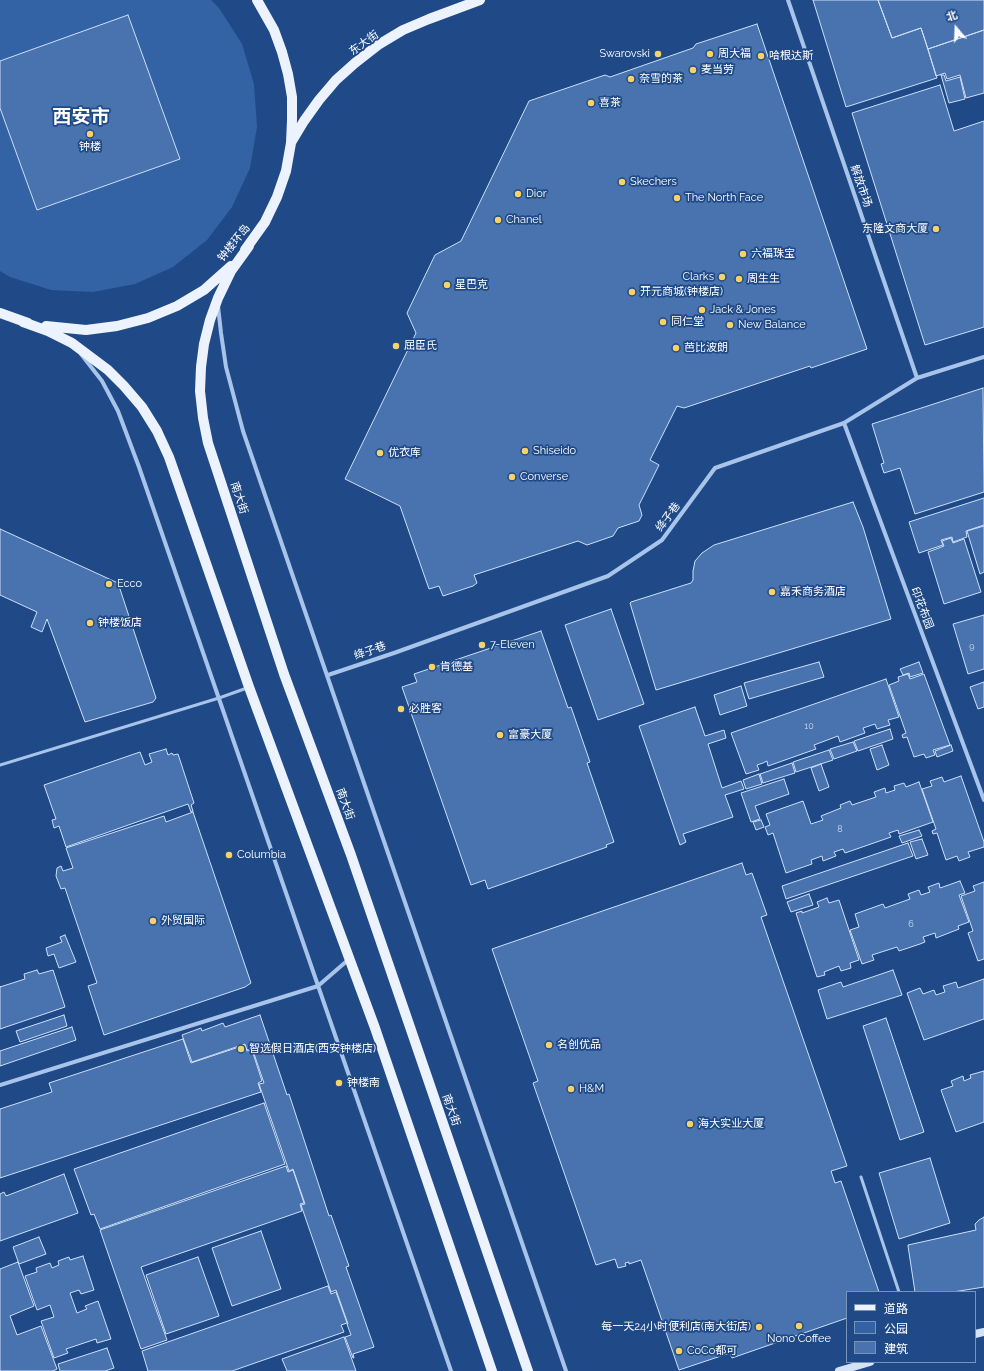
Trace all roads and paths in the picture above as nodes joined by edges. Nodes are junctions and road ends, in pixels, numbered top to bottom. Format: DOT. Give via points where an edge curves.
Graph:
graph roads {
  1 [pos="257,0"];
  2 [pos="480,0"];
  3 [pos="788,0"];
  4 [pos="291,143"];
  5 [pos="249,246"];
  6 [pos="218,298"];
  7 [pos="0,313"];
  8 [pos="23,322"];
  9 [pos="72,343"];
  10 [pos="984,357"];
  11 [pos="917,378"];
  12 [pos="844,423"];
  13 [pos="328,675"];
  14 [pos="249,687"];
  15 [pos="219,698"];
  16 [pos="0,765"];
  17 [pos="984,800"];
  18 [pos="350,958"];
  19 [pos="318,986"];
  20 [pos="0,1085"];
  21 [pos="861,1177"];
  22 [pos="899,1291"];
  23 [pos="867,1363"];
  24 [pos="451,1371"];
  25 [pos="492,1371"];
  26 [pos="528,1371"];
  27 [pos="566,1371"];
  28 [pos="839,1371"];
  1 -- 4 [label="main road, 钟楼环岛" via="274,30 288,74 292,105"];
  2 -- 4 [label="main road, 东大街" via="403,30 378,45 336,80 304,121"];
  3 -- 11 [label="street, 解放市场"];
  4 -- 5 [label="main road, 钟楼环岛" via="286,171 277,197"];
  5 -- 6 [label="main road, 南大街" via="231,271"];
  5 -- 8 [label="main road, 钟楼环岛" via="204,290 177,306 148,318 86,330 54,328"];
  6 -- 13 [label="street" via="226,367 243,431"];
  6 -- 26 [label="main road, 南大街" via="204,344 201,368 200,391 208,443 284,674 351,855"];
  7 -- 8 [label="main road, 钟楼环岛"];
  8 -- 9 [label="main road"];
  9 -- 14 [label="main road" via="108,370 124,386 142,407 157,431 169,457"];
  9 -- 15 [label="street" via="102,381 118,411"];
  10 -- 11 [label="street, 绛子巷"];
  11 -- 12 [label="street, 绛子巷"];
  12 -- 13 [label="street, 绛子巷" via="715,468 662,540 608,576"];
  12 -- 17 [label="street, 印花布园"];
  13 -- 27 [label="street"];
  14 -- 15 [label="lane"];
  14 -- 18 [label="main road"];
  15 -- 16 [label="lane"];
  15 -- 19 [label="street"];
  18 -- 19 [label="street"];
  18 -- 25 [label="main road"];
  19 -- 20 [label="street"];
  19 -- 24 [label="street"];
  21 -- 22 [label="lane"];
  23 -- 28 [label="street"];
}
